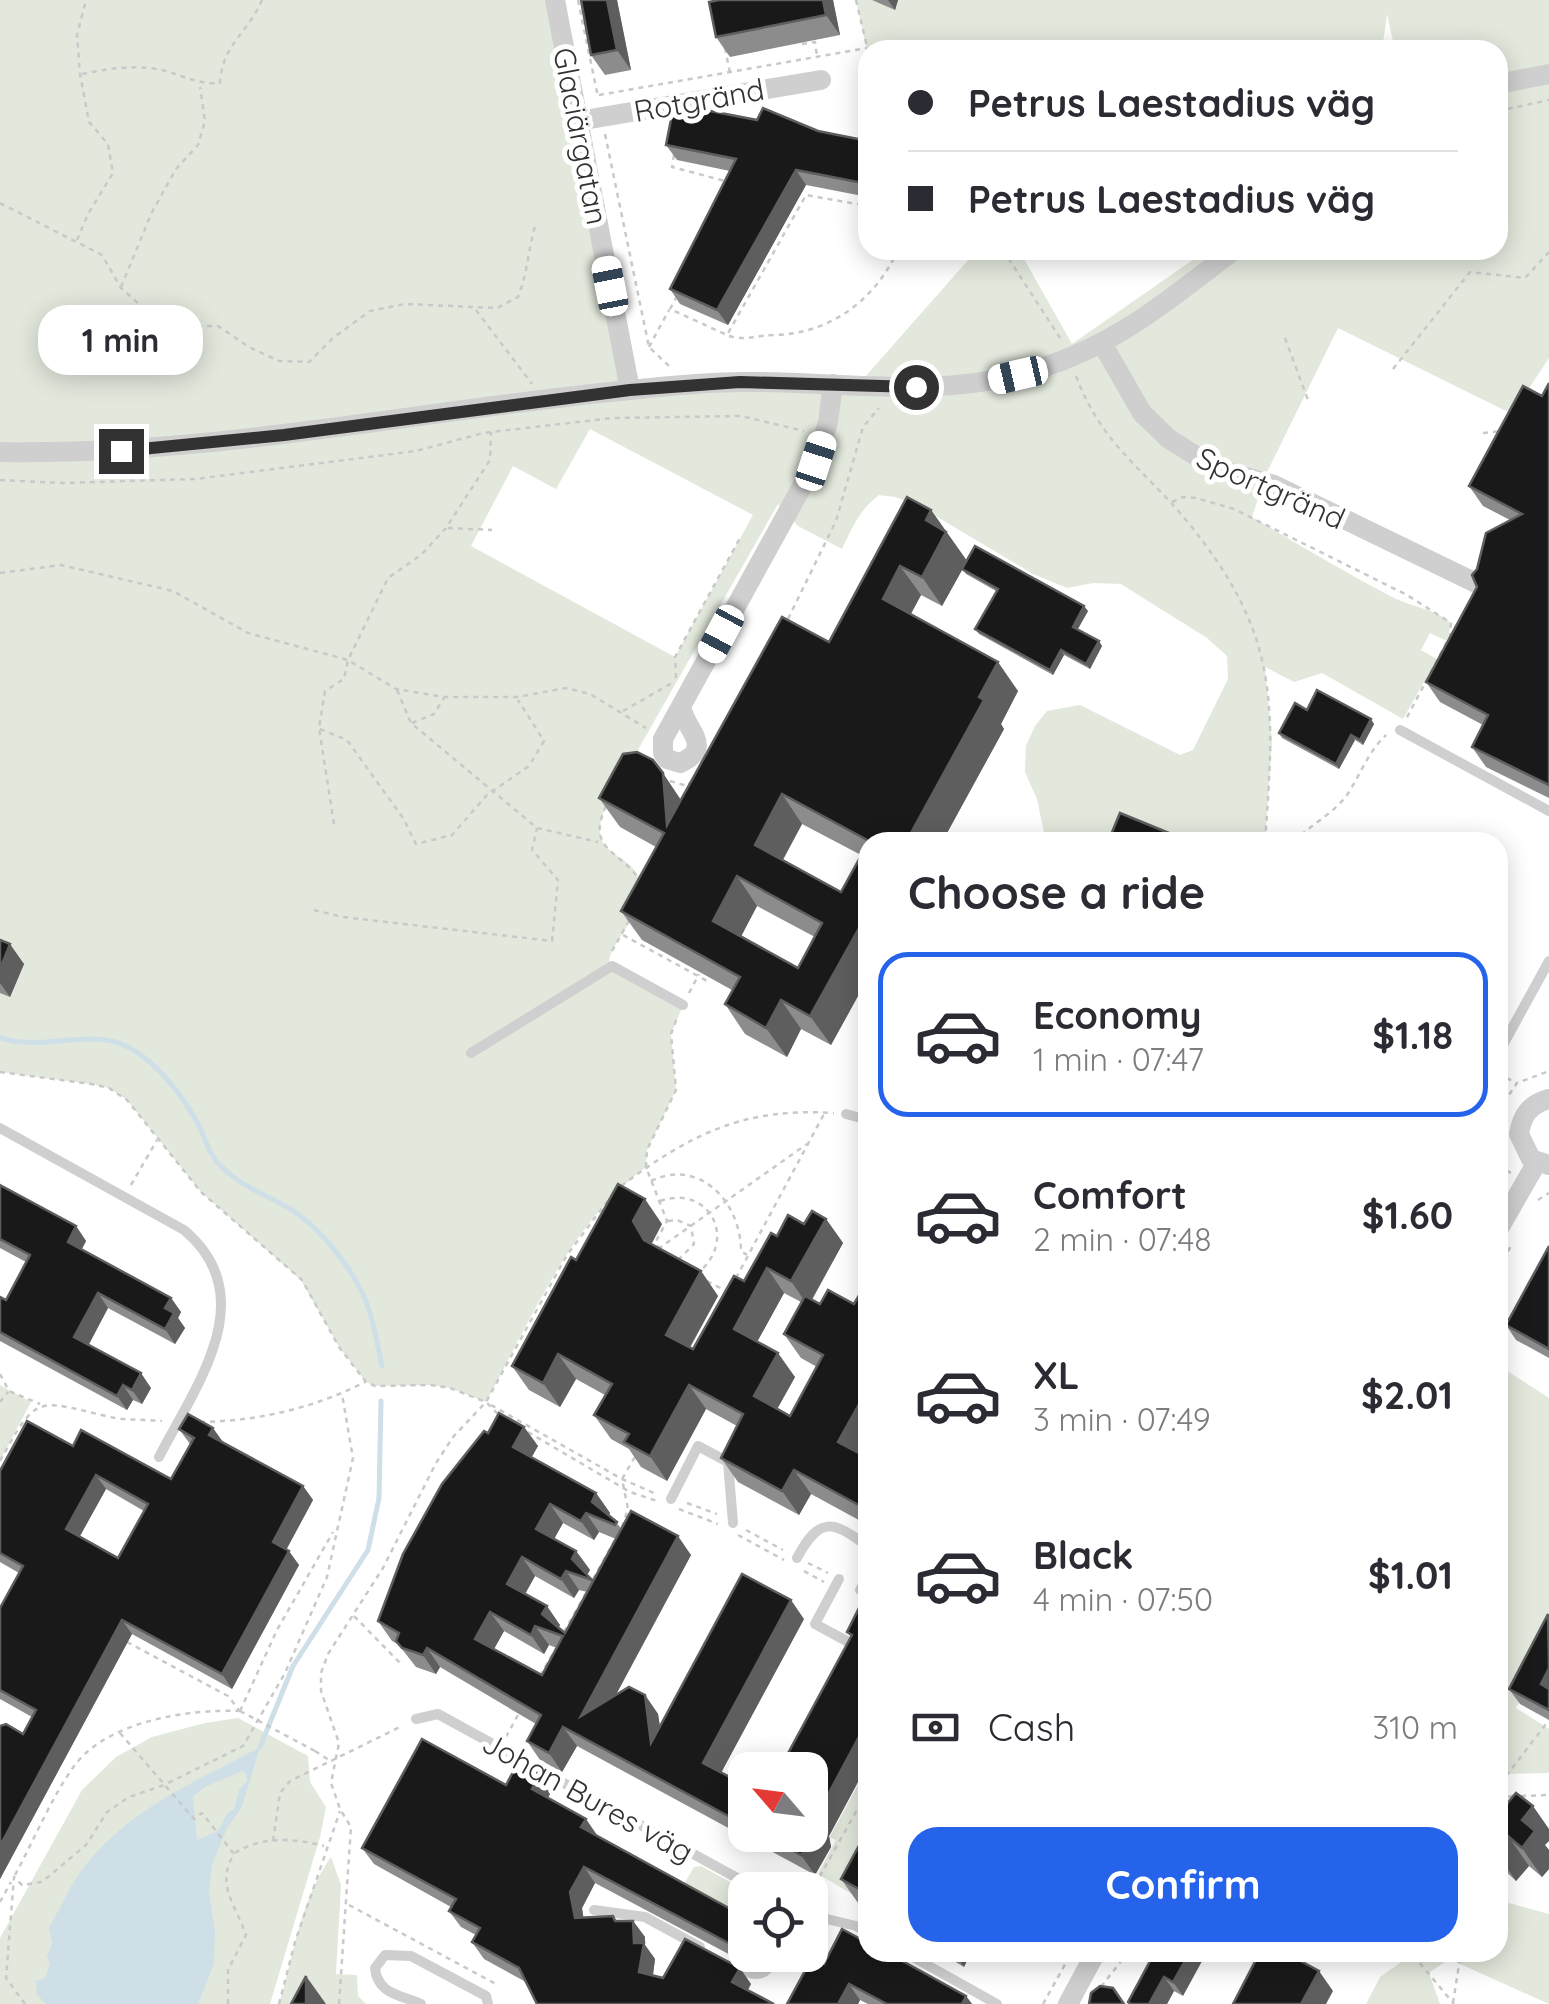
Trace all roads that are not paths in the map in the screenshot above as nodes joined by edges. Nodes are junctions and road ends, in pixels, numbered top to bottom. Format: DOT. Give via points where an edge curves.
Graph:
graph roads {
  1 [pos="555,0"];
  2 [pos="1549,74"];
  3 [pos="821,80"];
  4 [pos="1508,82"];
  5 [pos="578,121"];
  6 [pos="1221,260"];
  7 [pos="1103,345"];
  8 [pos="833,384"];
  9 [pos="630,390"];
  10 [pos="0,452"];
  11 [pos="1478,584"];
  12 [pos="682,710"];
  13 [pos="1400,730"];
  14 [pos="1549,810"];
  15 [pos="1549,961"];
  16 [pos="682,1004"];
  17 [pos="1508,1036"];
  18 [pos="471,1054"];
  19 [pos="1549,1099"];
  20 [pos="846,1114"];
  21 [pos="858,1117"];
  22 [pos="0,1128"];
  23 [pos="1543,1164"];
  24 [pos="1508,1215"];
  25 [pos="159,1457"];
  26 [pos="671,1499"];
  27 [pos="733,1522"];
  28 [pos="858,1542"];
  29 [pos="798,1558"];
  30 [pos="839,1579"];
  31 [pos="854,1644"];
  32 [pos="416,1719"];
  33 [pos="728,1873"];
  34 [pos="594,1910"];
  35 [pos="828,1919"];
  36 [pos="858,1927"];
  37 [pos="708,1952"];
  38 [pos="723,1960"];
  39 [pos="922,1962"];
  40 [pos="1091,1962"];
  41 [pos="728,1963"];
  42 [pos="421,2004"];
  43 [pos="488,2004"];
  44 [pos="997,2004"];
  45 [pos="1068,2004"];
  1 -- 5 [label="street, Glaciärgatan"];
  2 -- 4 [label="street"];
  3 -- 5 [label="street, Rotgränd"];
  5 -- 9 [label="street, Glaciärgatan"];
  6 -- 7 [label="street"];
  7 -- 8 [label="street" via="998,380 887,388"];
  7 -- 11 [label="street, Sportgränd" via="1142,413 1169,439 1217,469 1274,486"];
  8 -- 9 [label="street"];
  8 -- 12 [label="street" via="816,461"];
  9 -- 10 [label="street" via="148,450"];
  12 -- 12 [label="street" via="663,740 663,753 673,762 685,762 695,750 696,734"];
  13 -- 14 [label="lane"];
  15 -- 17 [label="lane"];
  16 -- 18 [label="lane" via="612,966"];
  19 -- 23 [label="street" via="1526,1111 1521,1122 1521,1143"];
  20 -- 21 [label="lane"];
  22 -- 25 [label="lane" via="202,1245 219,1288 219,1335"];
  23 -- 24 [label="street"];
  26 -- 27 [label="lane" via="698,1446 728,1462"];
  28 -- 29 [label="lane" via="823,1526"];
  30 -- 31 [label="lane" via="815,1624"];
  32 -- 33 [label="lane, Johan Bures väg" via="438,1714"];
  34 -- 37 [label="lane" via="645,1917"];
  35 -- 36 [label="lane"];
  38 -- 41 [label="lane"];
  39 -- 44 [label="lane"];
  40 -- 45 [label="street"];
  42 -- 43 [label="lane" via="378,1983 374,1968 384,1956 411,1956 486,1996"];
}
